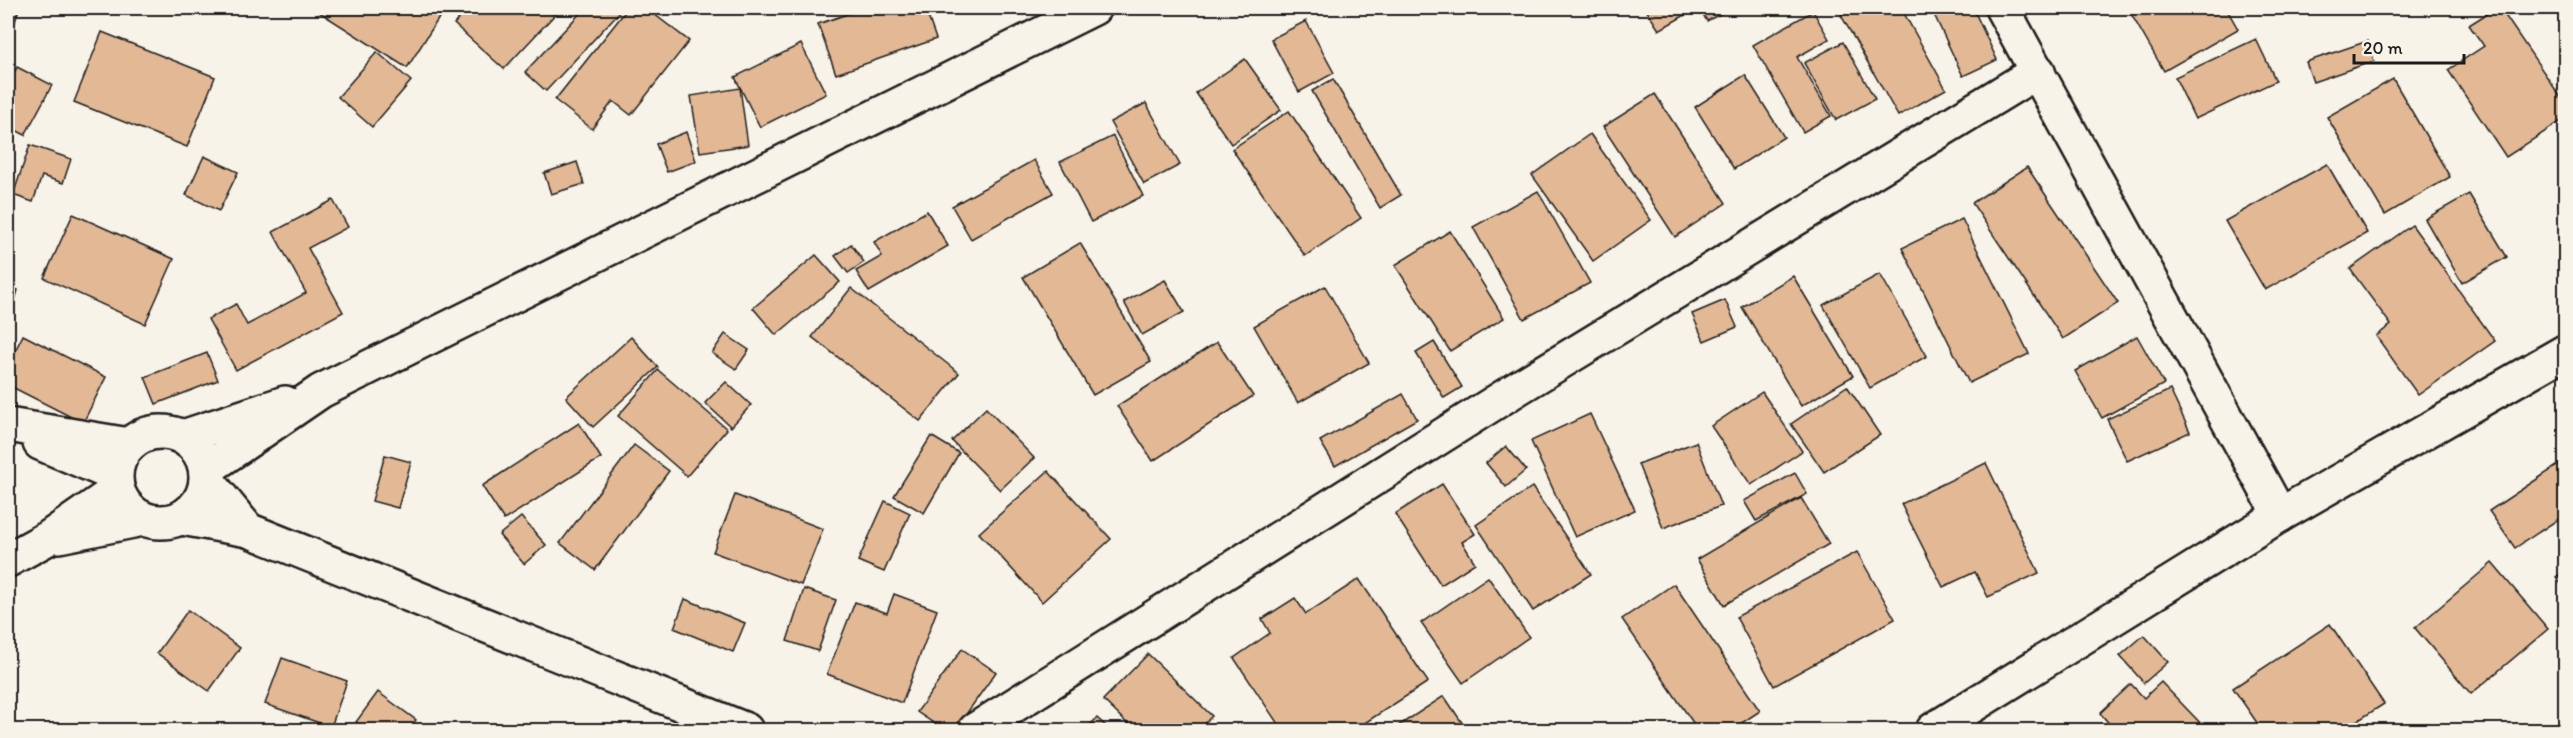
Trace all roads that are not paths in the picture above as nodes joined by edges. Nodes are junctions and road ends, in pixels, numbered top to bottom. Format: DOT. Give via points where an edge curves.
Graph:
graph roads {
  1 [pos="1094,8"];
  2 [pos="2002,8"];
  3 [pos="2038,71"];
  4 [pos="2565,351"];
  5 [pos="321,391"];
  6 [pos="8,425"];
  7 [pos="8,429"];
  8 [pos="183,437"];
  9 [pos="129,445"];
  10 [pos="207,475"];
  11 [pos="116,482"];
  12 [pos="2280,515"];
  13 [pos="182,518"];
  14 [pos="143,519"];
  15 [pos="248,530"];
  16 [pos="48,538"];
  17 [pos="8,560"];
  18 [pos="746,730"];
  19 [pos="975,730"];
  20 [pos="1933,730"];
  1 -- 5 [label="street"];
  2 -- 3 [label="street"];
  3 -- 12 [label="street"];
  3 -- 19 [label="street" via="1518,388"];
  4 -- 12 [label="street"];
  5 -- 8 [label="street"];
  5 -- 10 [label="street"];
  6 -- 9 [label="street"];
  7 -- 11 [label="street"];
  8 -- 9 [label="street" via="164,431 145,434"];
  8 -- 10 [label="street" via="199,450"];
  9 -- 11 [label="street" via="119,459"];
  10 -- 13 [label="street" via="204,495"];
  10 -- 15 [label="street"];
  11 -- 14 [label="street" via="131,512"];
  11 -- 16 [label="street"];
  12 -- 20 [label="street"];
  13 -- 14 [label="street" via="163,523"];
  13 -- 15 [label="street"];
  14 -- 16 [label="street"];
  15 -- 18 [label="street"];
  16 -- 17 [label="street"];
}
